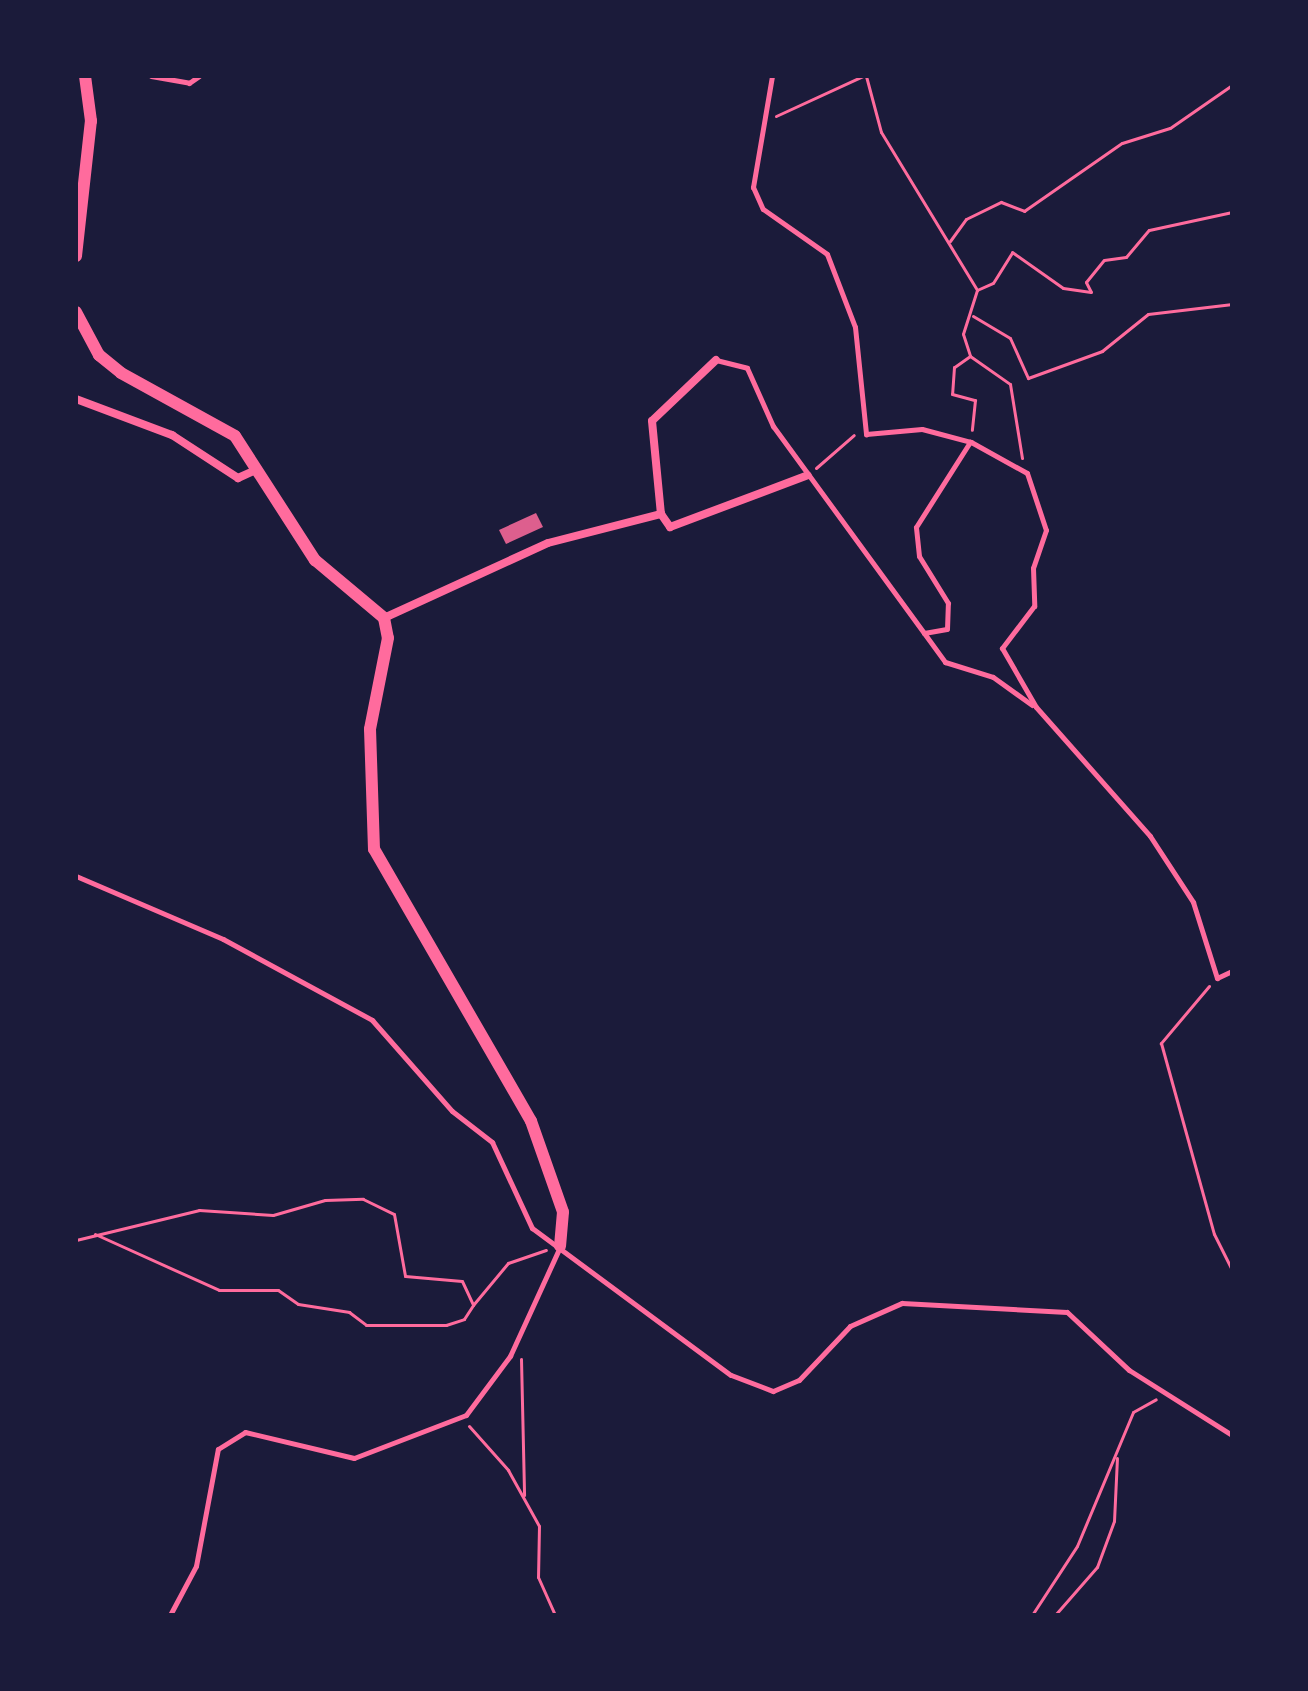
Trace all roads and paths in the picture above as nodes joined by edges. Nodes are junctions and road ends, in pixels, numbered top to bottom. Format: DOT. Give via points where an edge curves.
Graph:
graph roads {
  1 [pos="85,76"];
  2 [pos="151,76"];
  3 [pos="199,76"];
  4 [pos="772,76"];
  5 [pos="865,76"];
  6 [pos="1232,85"];
  7 [pos="765,121"];
  8 [pos="1232,212"];
  9 [pos="950,241"];
  10 [pos="76,256"];
  11 [pos="977,290"];
  12 [pos="1232,304"];
  13 [pos="76,312"];
  14 [pos="973,316"];
  15 [pos="970,356"];
  16 [pos="716,360"];
  17 [pos="76,399"];
  18 [pos="866,434"];
  19 [pos="971,442"];
  20 [pos="258,469"];
  21 [pos="1027,473"];
  22 [pos="808,475"];
  23 [pos="661,514"];
  24 [pos="384,618"];
  25 [pos="924,633"];
  26 [pos="1036,707"];
  27 [pos="76,876"];
  28 [pos="1232,971"];
  29 [pos="1217,978"];
  30 [pos="95,1234"];
  31 [pos="76,1240"];
  32 [pos="560,1246"];
  33 [pos="1231,1266"];
  34 [pos="473,1305"];
  35 [pos="517,1330"];
  36 [pos="1166,1393"];
  37 [pos="466,1415"];
  38 [pos="1232,1435"];
  39 [pos="1117,1455"];
  40 [pos="524,1495"];
  41 [pos="170,1615"];
  42 [pos="555,1615"];
  43 [pos="1032,1615"];
  44 [pos="1055,1615"];
  1 -- 10 [label="street" via="91,121"];
  2 -- 3 [label="lane" via="189,83"];
  4 -- 7 [label="lane"];
  5 -- 7 [label="path"];
  5 -- 9 [label="path" via="881,132"];
  6 -- 9 [label="path" via="1170,128 1122,143 1024,211 1001,202 966,219"];
  7 -- 18 [label="lane" via="753,187 763,209 827,254 855,327"];
  8 -- 11 [label="path" via="1181,217 1149,230 1126,257 1104,260 1086,282 1091,292 1063,288 1012,252 993,283"];
  9 -- 11 [label="path"];
  11 -- 14 [label="path"];
  12 -- 14 [label="path" via="1148,314 1102,351 1028,378 1010,338"];
  13 -- 20 [label="street" via="99,355 208,416 235,436"];
  14 -- 15 [label="path" via="963,334"];
  15 -- 19 [label="path" via="954,367 952,394 975,400"];
  15 -- 21 [label="path" via="1010,384"];
  16 -- 22 [label="lane" via="747,368 773,426"];
  16 -- 23 [label="street" via="652,421"];
  17 -- 20 [label="street" via="172,435 238,478"];
  18 -- 19 [label="lane" via="922,429"];
  18 -- 22 [label="path" via="849,436"];
  19 -- 21 [label="lane"];
  19 -- 25 [label="lane" via="916,527 919,556 948,603 947,629"];
  20 -- 24 [label="street" via="315,560"];
  21 -- 26 [label="lane" via="1046,530 1033,568 1034,606 1002,648"];
  22 -- 23 [label="street" via="670,527"];
  22 -- 25 [label="lane"];
  23 -- 24 [label="street" via="548,543"];
  24 -- 32 [label="street" via="388,638 370,729 374,849 531,1121 563,1212"];
  25 -- 26 [label="lane" via="945,662 993,677"];
  26 -- 29 [label="lane" via="1150,836 1193,902"];
  27 -- 32 [label="lane" via="223,939 372,1020 452,1111 492,1142 532,1228"];
  28 -- 29 [label="lane"];
  29 -- 33 [label="path" via="1161,1043"];
  30 -- 31 [label="path"];
  30 -- 34 [label="path" via="219,1290 278,1290 298,1304 349,1312 366,1325 446,1325 464,1319"];
  30 -- 34 [label="path" via="199,1210 273,1215 325,1200 363,1199 394,1214 405,1276 462,1281"];
  32 -- 34 [label="path" via="508,1263"];
  32 -- 35 [label="lane"];
  32 -- 36 [label="lane" via="731,1375 773,1391 799,1380 850,1326 902,1303 1067,1312"];
  35 -- 37 [label="lane" via="510,1356"];
  35 -- 40 [label="path"];
  36 -- 38 [label="lane"];
  36 -- 39 [label="path" via="1133,1412"];
  37 -- 40 [label="path" via="472,1435"];
  37 -- 41 [label="lane" via="354,1458 245,1432 218,1449 196,1566"];
  39 -- 43 [label="path" via="1077,1546"];
  39 -- 44 [label="path" via="1114,1521 1097,1567"];
  40 -- 42 [label="path" via="539,1526 538,1577"];
}
